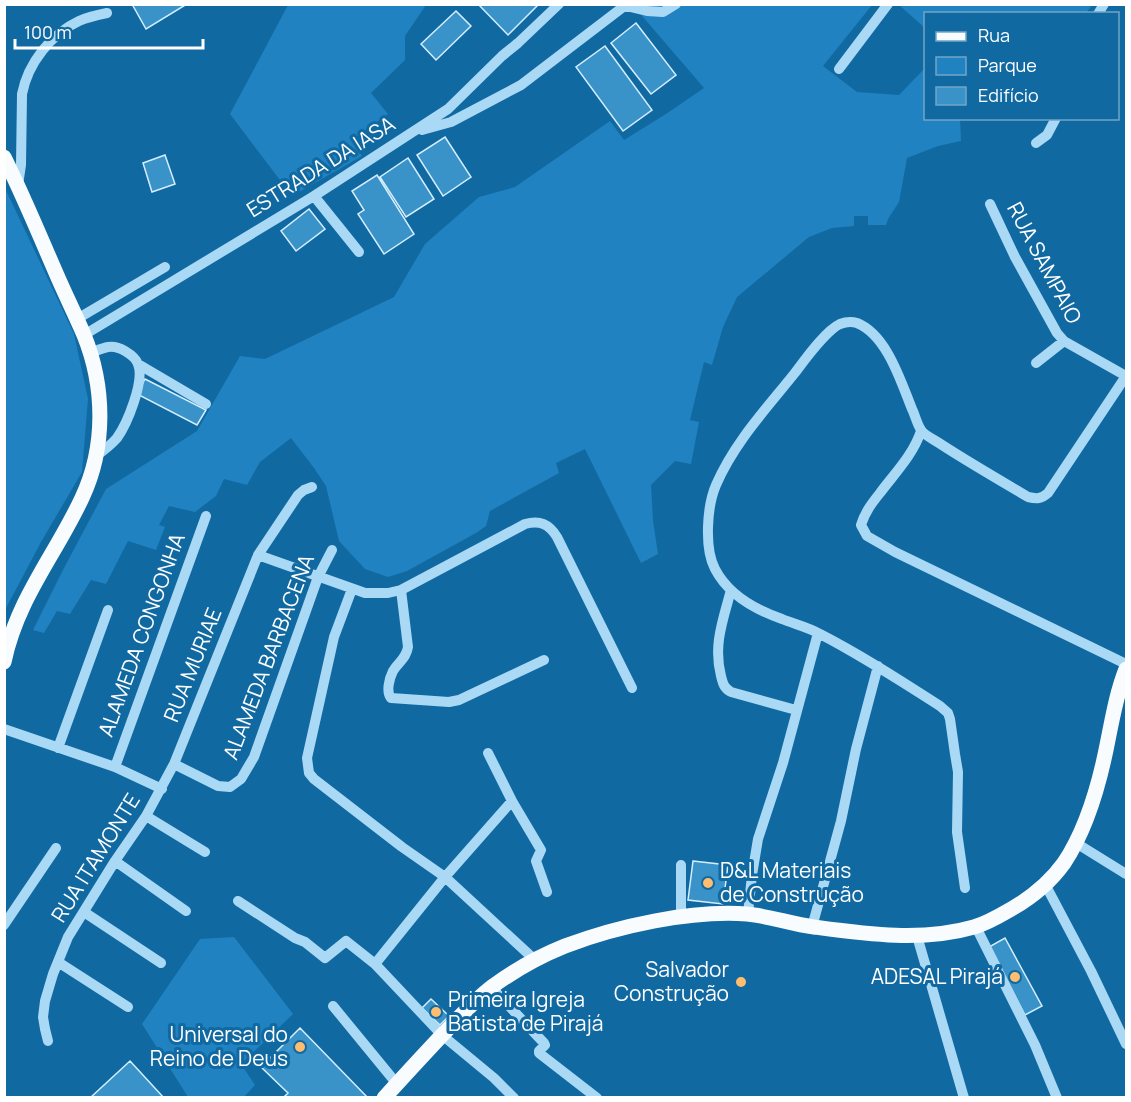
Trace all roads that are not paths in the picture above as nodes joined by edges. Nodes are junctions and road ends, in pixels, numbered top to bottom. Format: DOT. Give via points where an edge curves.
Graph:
graph roads {
  1 [pos="559,4"];
  2 [pos="676,4"];
  3 [pos="888,4"];
  4 [pos="627,5"];
  5 [pos="107,13"];
  6 [pos="839,69"];
  7 [pos="1055,120"];
  8 [pos="413,132"];
  9 [pos="1036,143"];
  10 [pos="4,157"];
  11 [pos="18,186"];
  12 [pos="315,196"];
  13 [pos="990,204"];
  14 [pos="359,252"];
  15 [pos="165,267"];
  16 [pos="76,319"];
  17 [pos="84,335"];
  18 [pos="1064,341"];
  19 [pos="90,353"];
  20 [pos="1036,363"];
  21 [pos="138,364"];
  22 [pos="1126,376"];
  23 [pos="206,404"];
  24 [pos="921,431"];
  25 [pos="96,456"];
  26 [pos="312,487"];
  27 [pos="206,516"];
  28 [pos="332,550"];
  29 [pos="258,555"];
  30 [pos="318,577"];
  31 [pos="352,589"];
  32 [pos="401,590"];
  33 [pos="731,590"];
  34 [pos="108,610"];
  35 [pos="818,633"];
  36 [pos="544,660"];
  37 [pos="4,662"];
  38 [pos="1126,664"];
  39 [pos="878,666"];
  40 [pos="1126,669"];
  41 [pos="632,688"];
  42 [pos="796,710"];
  43 [pos="4,729"];
  44 [pos="58,748"];
  45 [pos="488,753"];
  46 [pos="174,764"];
  47 [pos="115,767"];
  48 [pos="162,789"];
  49 [pos="512,801"];
  50 [pos="146,816"];
  51 [pos="1076,843"];
  52 [pos="56,848"];
  53 [pos="205,852"];
  54 [pos="115,861"];
  55 [pos="681,865"];
  56 [pos="1126,874"];
  57 [pos="445,877"];
  58 [pos="1045,884"];
  59 [pos="964,888"];
  60 [pos="547,892"];
  61 [pos="238,900"];
  62 [pos="186,911"];
  63 [pos="84,912"];
  64 [pos="748,914"];
  65 [pos="681,917"];
  66 [pos="4,925"];
  67 [pos="812,927"];
  68 [pos="976,927"];
  69 [pos="917,936"];
  70 [pos="535,960"];
  71 [pos="58,962"];
  72 [pos="161,963"];
  73 [pos="375,964"];
  74 [pos="491,987"];
  75 [pos="333,1006"];
  76 [pos="128,1007"];
  77 [pos="442,1035"];
  78 [pos="48,1041"];
  79 [pos="1126,1044"];
  80 [pos="397,1084"];
  81 [pos="384,1098"];
  82 [pos="514,1098"];
  83 [pos="597,1098"];
  84 [pos="964,1098"];
  85 [pos="1057,1098"];
  1 -- 8 [label="street, ESTRADA DA IASA" via="448,109"];
  2 -- 4 [label="street" via="663,12"];
  3 -- 6 [label="street"];
  4 -- 8 [label="street" via="521,85 451,122"];
  5 -- 11 [label="street" via="67,28 29,71 22,94"];
  7 -- 9 [label="street" via="1047,135"];
  8 -- 12 [label="street, ESTRADA DA IASA"];
  10 -- 11 [label="main road"];
  11 -- 16 [label="main road"];
  12 -- 14 [label="street"];
  12 -- 17 [label="street, ESTRADA DA IASA"];
  13 -- 18 [label="street, RUA SAMPAIO" via="1015,257"];
  15 -- 16 [label="street"];
  16 -- 17 [label="main road"];
  17 -- 19 [label="main road"];
  18 -- 20 [label="street"];
  18 -- 22 [label="street, RUA SAMPAIO"];
  19 -- 21 [label="street" via="114,347 128,353"];
  19 -- 25 [label="main road" via="100,401"];
  21 -- 23 [label="street"];
  21 -- 25 [label="street" via="138,387 127,420 116,439"];
  22 -- 24 [label="street" via="1041,498 1028,497"];
  24 -- 33 [label="street" via="890,359 874,336 849,321 833,329 749,429 715,486 708,531 712,562"];
  24 -- 38 [label="street" via="909,456 863,517 861,525 867,536"];
  25 -- 37 [label="main road" via="82,498 21,610"];
  26 -- 29 [label="street, RUA MURIAE" via="298,495"];
  27 -- 47 [label="street, ALAMEDA CONGONHA"];
  28 -- 30 [label="street, ALAMEDA BARBACENA"];
  29 -- 30 [label="street"];
  29 -- 46 [label="street, RUA MURIAE"];
  30 -- 31 [label="street"];
  30 -- 46 [label="street, ALAMEDA BARBACENA" via="254,757 241,779 230,787 218,786"];
  31 -- 32 [label="street" via="365,593"];
  31 -- 57 [label="street" via="334,638 307,758 309,773"];
  32 -- 36 [label="street" via="408,647 404,660 392,673 388,691 391,698 459,700"];
  32 -- 41 [label="street" via="525,524 549,525"];
  33 -- 35 [label="street" via="747,603"];
  33 -- 42 [label="street" via="719,634 718,663 724,687"];
  34 -- 44 [label="street"];
  35 -- 39 [label="street"];
  35 -- 42 [label="street"];
  39 -- 59 [label="street" via="948,713 958,772 957,832"];
  39 -- 67 [label="street"];
  40 -- 51 [label="main road" via="1095,793"];
  42 -- 64 [label="street" via="758,839"];
  43 -- 44 [label="street, RUA ITAMONTE"];
  44 -- 47 [label="street, RUA ITAMONTE"];
  45 -- 49 [label="street"];
  46 -- 48 [label="street, RUA MURIAE"];
  47 -- 48 [label="street, RUA ITAMONTE"];
  48 -- 50 [label="street, RUA ITAMONTE"];
  49 -- 57 [label="street"];
  49 -- 60 [label="street" via="541,850 536,861"];
  50 -- 53 [label="street"];
  50 -- 54 [label="street, RUA ITAMONTE"];
  51 -- 56 [label="street"];
  51 -- 58 [label="main road"];
  52 -- 66 [label="street"];
  54 -- 62 [label="street"];
  54 -- 63 [label="street, RUA ITAMONTE"];
  55 -- 65 [label="street"];
  57 -- 70 [label="street"];
  57 -- 73 [label="street"];
  58 -- 68 [label="main road" via="1015,907"];
  58 -- 79 [label="street"];
  61 -- 73 [label="street" via="325,958 346,941"];
  63 -- 71 [label="street, RUA ITAMONTE"];
  63 -- 72 [label="street"];
  64 -- 65 [label="main road"];
  64 -- 67 [label="main road"];
  65 -- 70 [label="main road" via="587,939"];
  67 -- 69 [label="main road"];
  68 -- 69 [label="main road"];
  68 -- 85 [label="street"];
  69 -- 84 [label="street"];
  70 -- 74 [label="main road"];
  71 -- 76 [label="street"];
  71 -- 78 [label="street, RUA ITAMONTE" via="45,1001 43,1017"];
  73 -- 77 [label="street"];
  74 -- 77 [label="main road"];
  74 -- 83 [label="street" via="544,1042 539,1053"];
  75 -- 80 [label="street"];
  77 -- 80 [label="main road"];
  77 -- 82 [label="street"];
  80 -- 81 [label="main road"];
}
